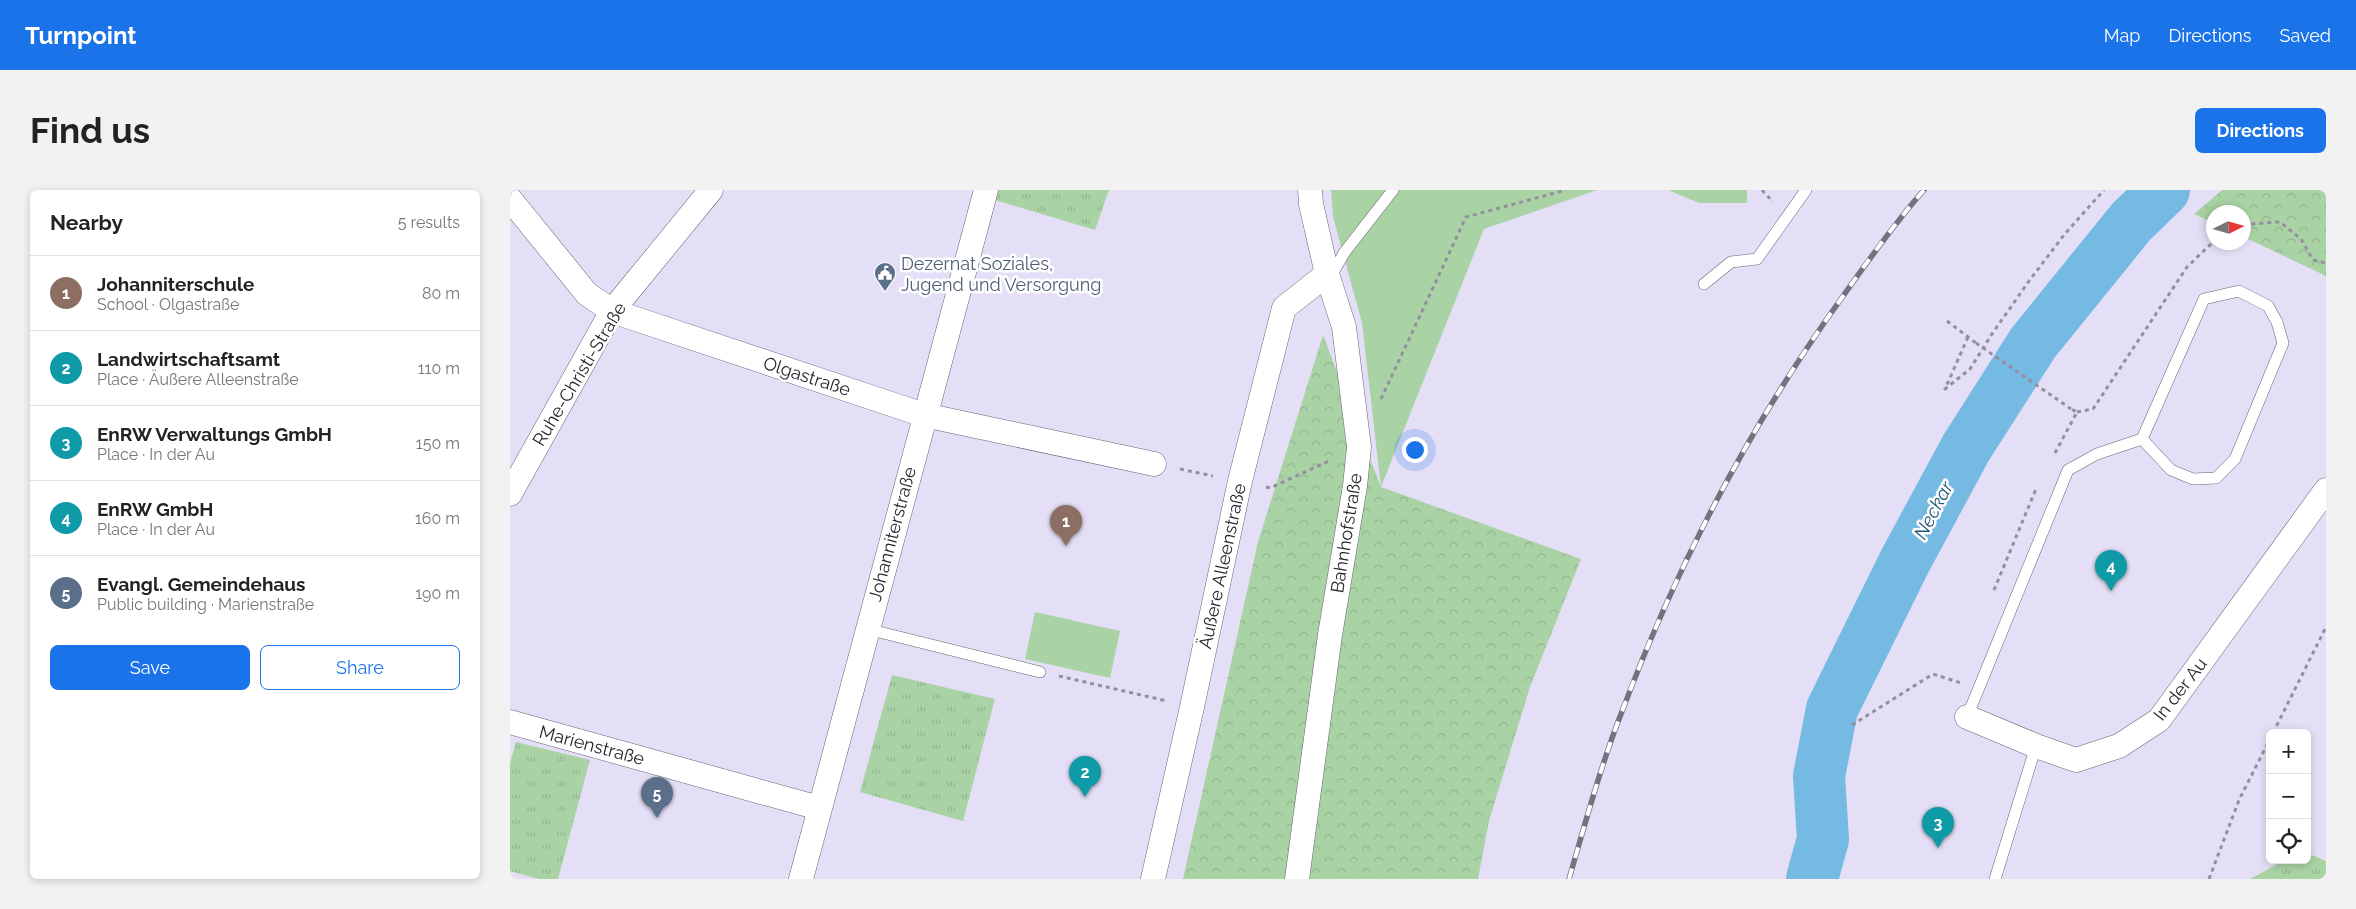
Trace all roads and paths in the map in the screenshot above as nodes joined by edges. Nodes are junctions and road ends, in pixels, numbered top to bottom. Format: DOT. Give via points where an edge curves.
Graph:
graph roads {
  1 [pos="712,190"];
  2 [pos="986,190"];
  3 [pos="1310,190"];
  4 [pos="1393,190"];
  5 [pos="1566,190"];
  6 [pos="1762,190"];
  7 [pos="1806,190"];
  8 [pos="2104,190"];
  9 [pos="510,199"];
  10 [pos="1777,206"];
  11 [pos="2251,224"];
  12 [pos="2206,248"];
  13 [pos="2326,263"];
  14 [pos="1328,277"];
  15 [pos="1704,284"];
  16 [pos="612,311"];
  17 [pos="1947,321"];
  18 [pos="1968,337"];
  19 [pos="1379,403"];
  20 [pos="2071,409"];
  21 [pos="2077,412"];
  22 [pos="924,415"];
  23 [pos="2142,439"];
  24 [pos="1359,447"];
  25 [pos="1154,464"];
  26 [pos="1270,488"];
  27 [pos="2326,490"];
  28 [pos="510,494"];
  29 [pos="2326,627"];
  30 [pos="867,629"];
  31 [pos="1040,672"];
  32 [pos="1961,683"];
  33 [pos="1192,707"];
  34 [pos="1967,717"];
  35 [pos="510,722"];
  36 [pos="1852,725"];
  37 [pos="2275,729"];
  38 [pos="2036,746"];
  39 [pos="2266,747"];
  40 [pos="819,808"];
  41 [pos="801,879"];
  42 [pos="1153,879"];
  43 [pos="1297,879"];
  44 [pos="1995,879"];
  45 [pos="2210,879"];
  1 -- 16 [label="street, Ruhe-Christi-Straße"];
  2 -- 22 [label="street, Johanniterstraße"];
  3 -- 14 [label="street, Bahnhofstraße"];
  4 -- 14 [label="lane"];
  5 -- 19 [label="path" via="1466,216"];
  6 -- 10 [label="path"];
  7 -- 15 [label="lane" via="1757,260 1731,262"];
  8 -- 18 [label="path" via="2029,281 1970,369 1946,389"];
  9 -- 16 [label="street, Olgastraße" via="587,294"];
  11 -- 13 [label="path" via="2280,222 2301,239 2313,260"];
  12 -- 21 [label="path" via="2187,267 2093,409"];
  14 -- 24 [label="street, Bahnhofstraße" via="1344,327"];
  14 -- 33 [label="street, Äußere Alleenstraße" via="1284,308 1240,481"];
  16 -- 22 [label="street, Olgastraße"];
  16 -- 28 [label="street, Ruhe-Christi-Straße"];
  17 -- 18 [label="path"];
  18 -- 20 [label="path, bridge"];
  22 -- 25 [label="street, Olgastraße"];
  22 -- 30 [label="street, Johanniterstraße"];
  23 -- 23 [label="lane" via="2204,299 2239,291 2268,306 2283,343 2235,459 2216,478 2193,479 2171,470"];
  23 -- 34 [label="lane" via="2097,454 2068,470"];
  24 -- 26 [label="path"];
  24 -- 43 [label="street, Bahnhofstraße" via="1356,486 1330,635"];
  27 -- 38 [label="street, In der Au" via="2159,720 2119,746 2076,760"];
  29 -- 37 [label="path"];
  30 -- 31 [label="lane"];
  30 -- 40 [label="street, Johanniterstraße"];
  31 -- 33 [label="path"];
  32 -- 36 [label="path" via="1933,674"];
  33 -- 42 [label="street, Äußere Alleenstraße"];
  34 -- 38 [label="street, In der Au"];
  35 -- 40 [label="street, Marienstraße"];
  38 -- 44 [label="lane"];
  39 -- 45 [label="path" via="2239,800"];
  40 -- 41 [label="street, Johanniterstraße"];
}
